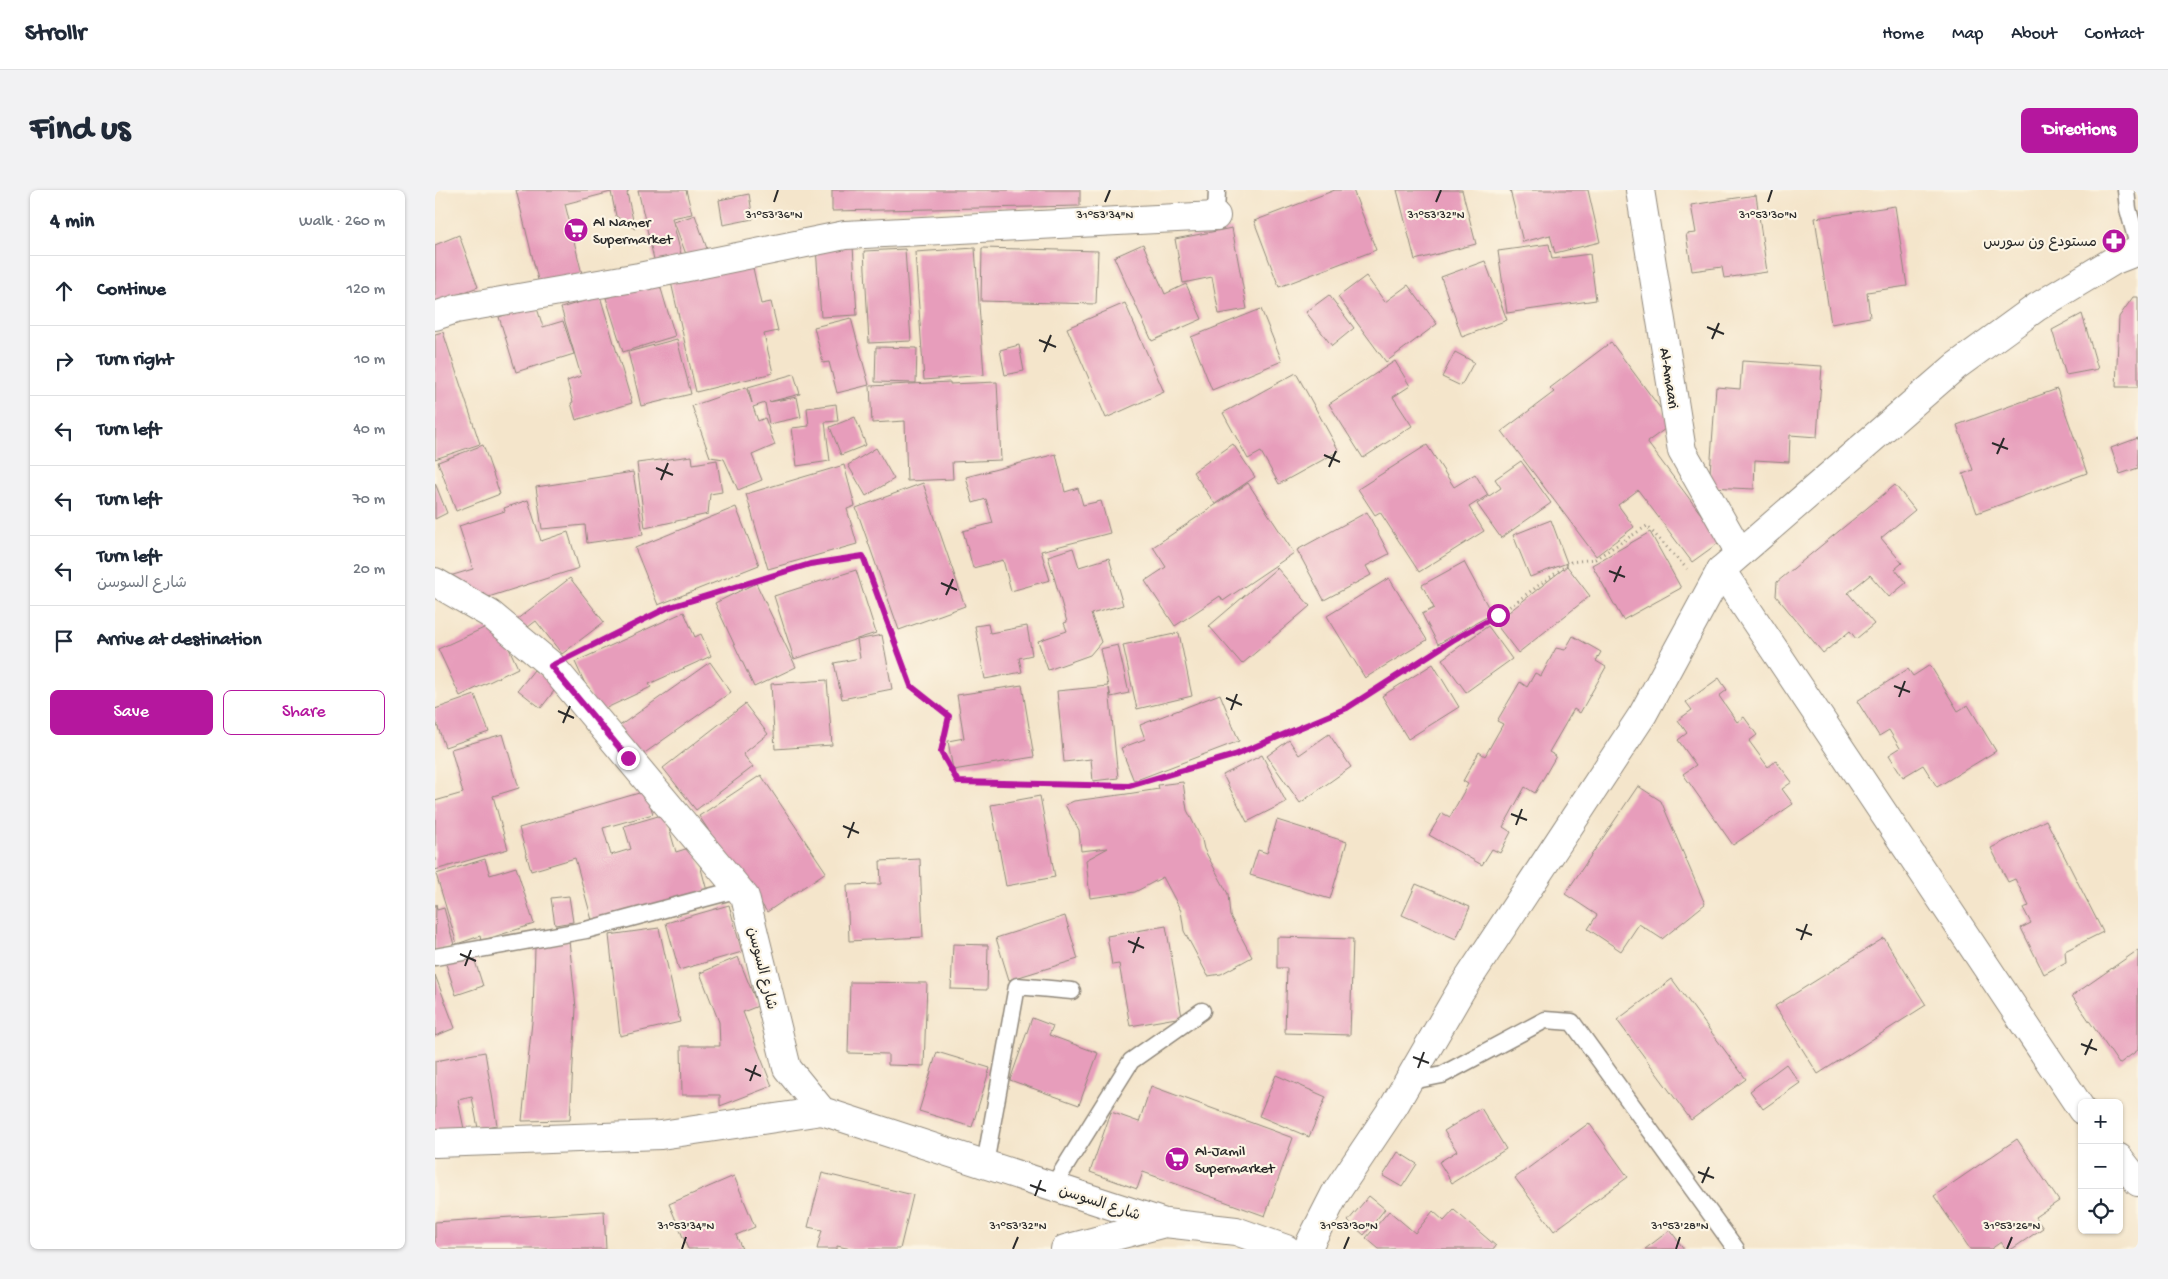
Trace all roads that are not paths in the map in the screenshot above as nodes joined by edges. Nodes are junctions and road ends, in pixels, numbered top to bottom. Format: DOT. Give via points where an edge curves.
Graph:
graph roads {
  1 [pos="1640,190"];
  2 [pos="2127,190"];
  3 [pos="1216,203"];
  4 [pos="2138,245"];
  5 [pos="2138,251"];
  6 [pos="435,316"];
  7 [pos="1723,572"];
  8 [pos="435,582"];
  9 [pos="739,889"];
  10 [pos="435,957"];
  11 [pos="1072,991"];
  12 [pos="1202,1011"];
  13 [pos="1407,1082"];
  14 [pos="2078,1104"];
  15 [pos="822,1111"];
  16 [pos="435,1143"];
  17 [pos="2123,1163"];
  18 [pos="985,1164"];
  19 [pos="2138,1182"];
  20 [pos="1053,1186"];
  21 [pos="1165,1223"];
  22 [pos="1065,1249"];
  23 [pos="1287,1249"];
  24 [pos="1307,1249"];
  25 [pos="1736,1249"];
  1 -- 7 [label="street, Al-Amaari" via="1682,451"];
  2 -- 4 [label="lane" via="2128,209"];
  3 -- 6 [label="street" via="845,235 639,277 456,309"];
  5 -- 7 [label="street" via="2115,260 2037,308 1956,366"];
  7 -- 13 [label="street" via="1643,714 1461,990"];
  7 -- 14 [label="street, Al-Amaari"];
  8 -- 9 [label="street, شارع السوسن" via="490,614 551,666"];
  9 -- 10 [label="lane" via="586,930"];
  9 -- 15 [label="street, شارع السوسن" via="745,897 787,1068"];
  11 -- 18 [label="lane" via="1017,986"];
  12 -- 20 [label="lane" via="1131,1062"];
  13 -- 24 [label="street" via="1335,1194"];
  13 -- 25 [label="lane" via="1442,1076 1545,1020 1572,1022"];
  15 -- 16 [label="street" via="661,1135"];
  15 -- 18 [label="street, شارع السوسن"];
  17 -- 19 [label="street"];
  18 -- 20 [label="street, شارع السوسن"];
  20 -- 21 [label="street, شارع السوسن"];
  21 -- 22 [label="street"];
  21 -- 23 [label="street" via="1236,1231"];
}
